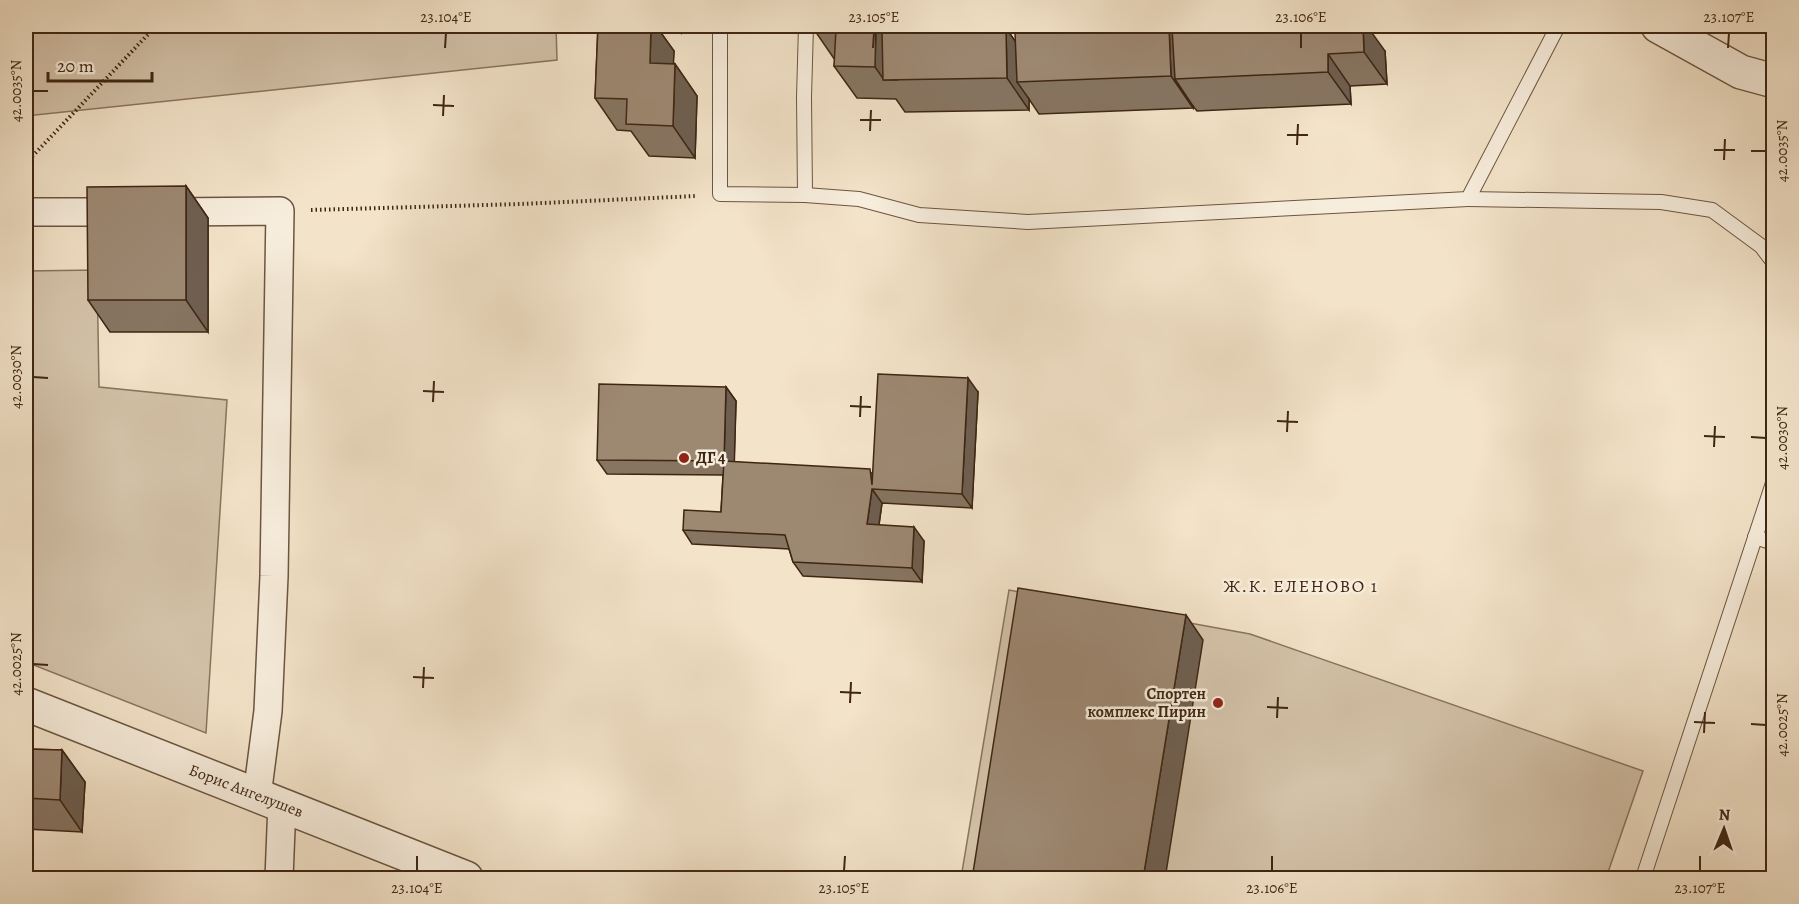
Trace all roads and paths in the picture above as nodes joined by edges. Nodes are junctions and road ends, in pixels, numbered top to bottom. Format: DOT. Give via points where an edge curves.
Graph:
graph roads {
  1 [pos="156,26"];
  2 [pos="720,26"];
  3 [pos="806,26"];
  4 [pos="1558,26"];
  5 [pos="1658,26"];
  6 [pos="1773,81"];
  7 [pos="26,163"];
  8 [pos="720,194"];
  9 [pos="805,195"];
  10 [pos="1468,199"];
  11 [pos="280,211"];
  12 [pos="26,213"];
  13 [pos="1773,263"];
  14 [pos="1773,480"];
  15 [pos="1755,537"];
  16 [pos="1773,543"];
  17 [pos="26,704"];
  18 [pos="270,800"];
  19 [pos="279,879"];
  20 [pos="466,879"];
  21 [pos="1643,879"];
  1 -- 7 [label="path"];
  2 -- 8 [label="lane"];
  3 -- 9 [label="lane"];
  4 -- 10 [label="lane"];
  5 -- 6 [label="street" via="1741,72"];
  8 -- 9 [label="lane"];
  8 -- 11 [label="path"];
  9 -- 10 [label="lane" via="859,199 919,215 1028,222"];
  10 -- 13 [label="lane" via="1661,202 1712,210 1761,246"];
  11 -- 12 [label="street"];
  11 -- 18 [label="street" via="268,711"];
  14 -- 15 [label="lane"];
  15 -- 16 [label="lane"];
  15 -- 21 [label="lane"];
  17 -- 18 [label="street, Борис Ангелушев"];
  18 -- 19 [label="street"];
  18 -- 20 [label="street, Борис Ангелушев"];
}
